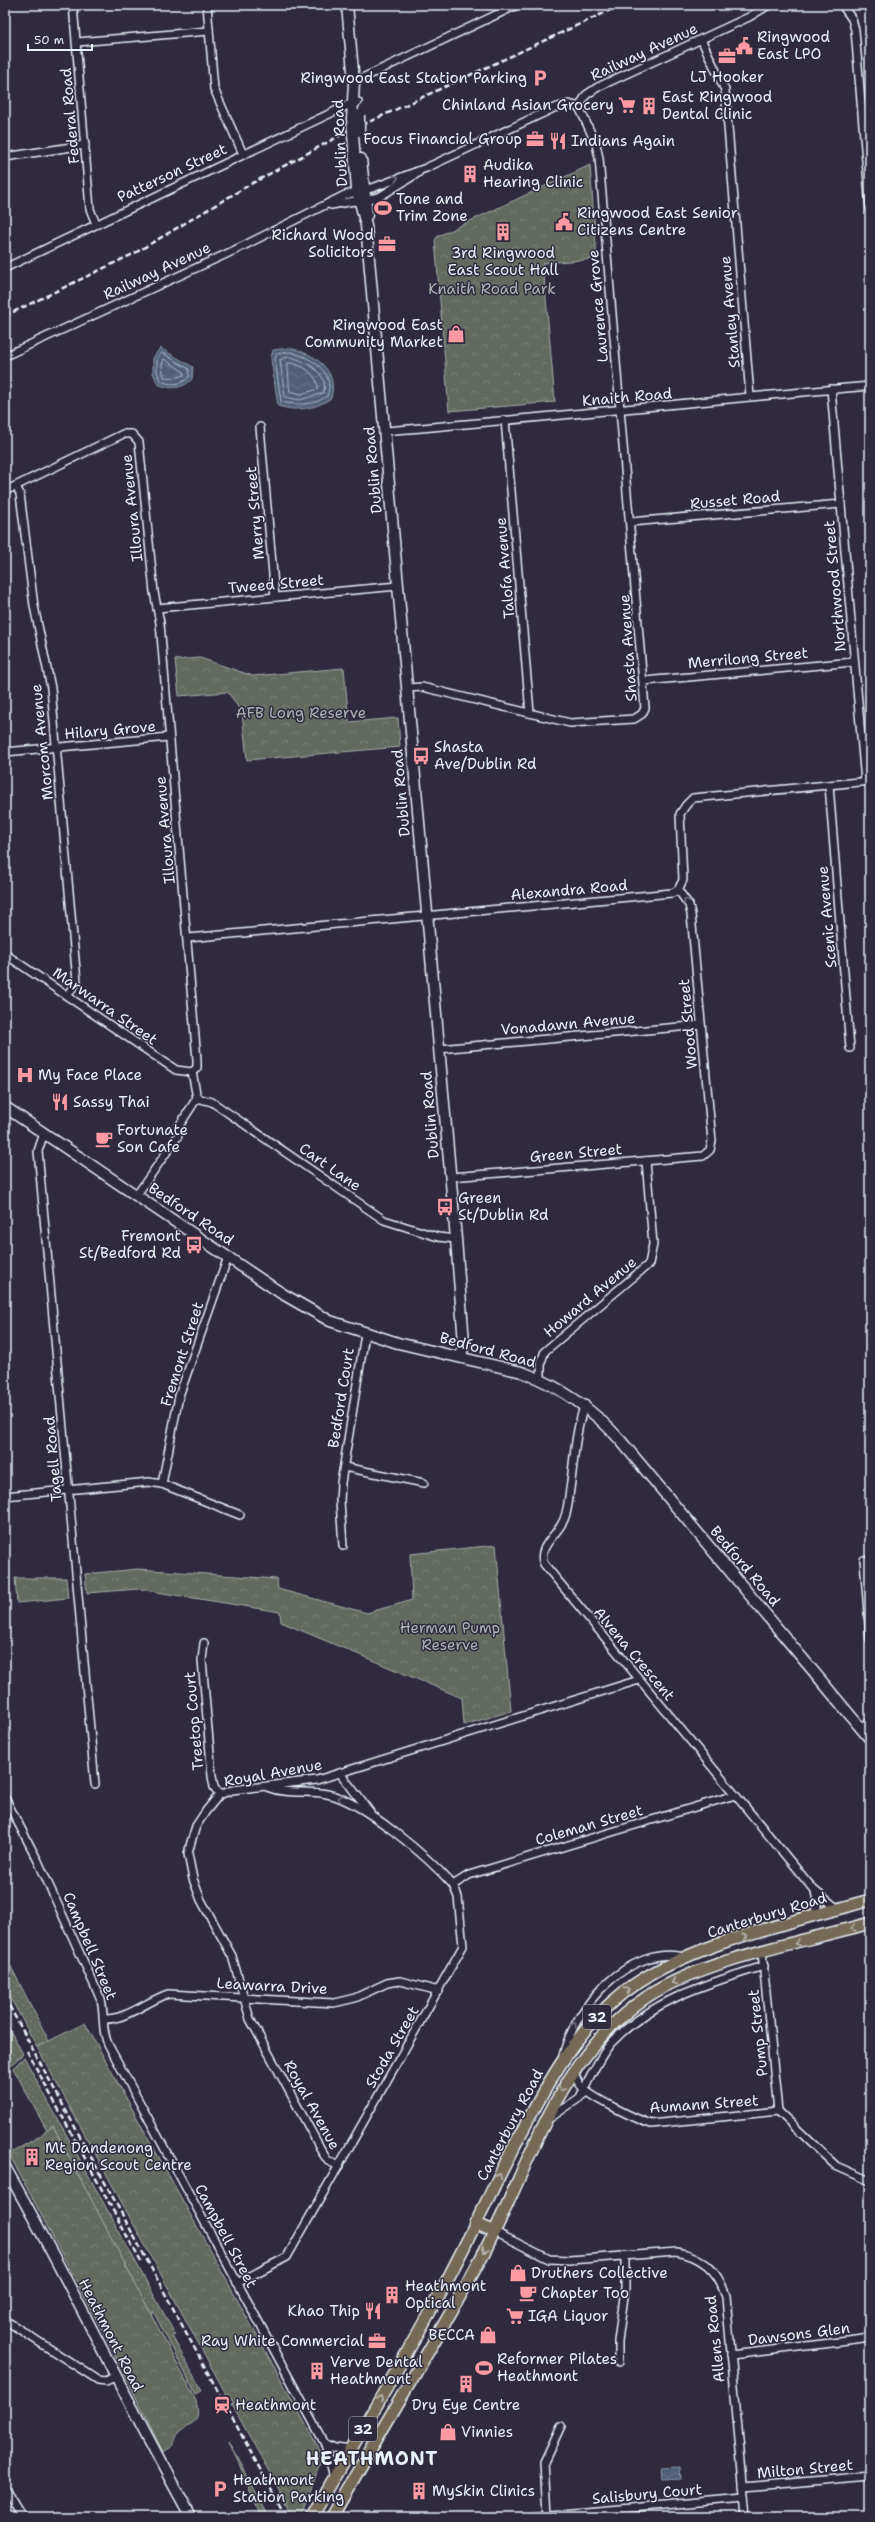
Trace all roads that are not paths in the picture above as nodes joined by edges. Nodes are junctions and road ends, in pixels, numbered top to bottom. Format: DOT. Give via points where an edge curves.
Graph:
graph roads {
  1 [pos="73,5"];
  2 [pos="206,5"];
  3 [pos="347,5"];
  4 [pos="518,5"];
  5 [pos="769,5"];
  6 [pos="842,5"];
  7 [pos="209,31"];
  8 [pos="701,40"];
  9 [pos="77,42"];
  10 [pos="354,82"];
  11 [pos="355,103"];
  12 [pos="579,107"];
  13 [pos="85,144"];
  14 [pos="243,154"];
  15 [pos="5,156"];
  16 [pos="426,168"];
  17 [pos="362,195"];
  18 [pos="870,208"];
  19 [pos="96,224"];
  20 [pos="5,268"];
  21 [pos="5,356"];
  22 [pos="870,386"];
  23 [pos="831,389"];
  24 [pos="750,396"];
  25 [pos="620,411"];
  26 [pos="505,420"];
  27 [pos="260,427"];
  28 [pos="385,431"];
  29 [pos="16,486"];
  30 [pos="5,491"];
  31 [pos="841,504"];
  32 [pos="630,522"];
  33 [pos="398,586"];
  34 [pos="275,597"];
  35 [pos="157,608"];
  36 [pos="854,662"];
  37 [pos="644,681"];
  38 [pos="407,688"];
  39 [pos="530,712"];
  40 [pos="169,737"];
  41 [pos="57,748"];
  42 [pos="5,752"];
  43 [pos="868,781"];
  44 [pos="829,785"];
  45 [pos="678,890"];
  46 [pos="428,917"];
  47 [pos="188,938"];
  48 [pos="5,954"];
  49 [pos="67,995"];
  50 [pos="701,1025"];
  51 [pos="850,1048"];
  52 [pos="439,1049"];
  53 [pos="192,1072"];
  54 [pos="197,1098"];
  55 [pos="5,1107"];
  56 [pos="44,1133"];
  57 [pos="703,1156"];
  58 [pos="646,1161"];
  59 [pos="450,1177"];
  60 [pos="136,1196"];
  61 [pos="456,1239"];
  62 [pos="228,1257"];
  63 [pos="365,1334"];
  64 [pos="461,1357"];
  65 [pos="541,1379"];
  66 [pos="585,1404"];
  67 [pos="344,1467"];
  68 [pos="424,1483"];
  69 [pos="162,1484"];
  70 [pos="69,1490"];
  71 [pos="5,1496"];
  72 [pos="240,1515"];
  73 [pos="343,1546"];
  74 [pos="864,1560"];
  75 [pos="870,1639"];
  76 [pos="204,1643"];
  77 [pos="639,1680"];
  78 [pos="870,1721"];
  79 [pos="861,1728"];
  80 [pos="870,1739"];
  81 [pos="340,1773"];
  82 [pos="95,1784"];
  83 [pos="265,1787"];
  84 [pos="735,1795"];
  85 [pos="219,1796"];
  86 [pos="5,1798"];
  87 [pos="374,1816"];
  88 [pos="453,1885"];
  89 [pos="814,1890"];
  90 [pos="870,1900"];
  91 [pos="838,1910"];
  92 [pos="812,1917"];
  93 [pos="870,1923"];
  94 [pos="762,1952"];
  95 [pos="686,1957"];
  96 [pos="764,1966"];
  97 [pos="439,1992"];
  98 [pos="244,1998"];
  99 [pos="104,2019"];
  100 [pos="562,2062"];
  101 [pos="574,2070"];
  102 [pos="583,2092"];
  103 [pos="778,2111"];
  104 [pos="543,2123"];
  105 [pos="339,2166"];
  106 [pos="5,2167"];
  107 [pos="870,2181"];
  108 [pos="475,2223"];
  109 [pos="495,2232"];
  110 [pos="625,2255"];
  111 [pos="237,2284"];
  112 [pos="5,2320"];
  113 [pos="870,2335"];
  114 [pos="731,2355"];
  115 [pos="402,2359"];
  116 [pos="618,2362"];
  117 [pos="417,2368"];
  118 [pos="117,2376"];
  119 [pos="561,2426"];
  120 [pos="325,2444"];
  121 [pos="351,2450"];
  122 [pos="870,2476"];
  123 [pos="334,2478"];
  124 [pos="743,2487"];
  125 [pos="5,2489"];
  126 [pos="744,2498"];
  127 [pos="314,2516"];
  128 [pos="332,2516"];
  129 [pos="547,2516"];
  130 [pos="22,2517"];
  131 [pos="191,2517"];
  132 [pos="529,2517"];
  133 [pos="746,2517"];
  1 -- 9 [label="street, Federal Road"];
  2 -- 7 [label="street"];
  3 -- 10 [label="main road, Dublin Road"];
  4 -- 10 [label="street"];
  5 -- 8 [label="street, Railway Avenue"];
  6 -- 18 [label="street" via="852,19 855,30"];
  7 -- 9 [label="street"];
  7 -- 14 [label="street" via="214,89"];
  8 -- 12 [label="street, Railway Avenue" via="598,87 586,95"];
  8 -- 24 [label="street, Stanley Avenue" via="725,90"];
  9 -- 13 [label="street, Federal Road"];
  10 -- 11 [label="main road, Dublin Road"];
  11 -- 14 [label="street, Patterson Street"];
  11 -- 17 [label="main road, Dublin Road, bridge"];
  12 -- 16 [label="street, Railway Avenue" via="569,104 554,108"];
  12 -- 25 [label="street, Laurence Grove" via="596,144 599,158"];
  13 -- 15 [label="street"];
  13 -- 19 [label="street, Federal Road" via="90,209"];
  14 -- 19 [label="street, Patterson Street"];
  17 -- 16 [label="street, Railway Avenue, one-way"];
  16 -- 17 [label="street, Railway Avenue" via="379,196"];
  17 -- 21 [label="street, Railway Avenue" via="320,208"];
  17 -- 28 [label="main road, Dublin Road"];
  19 -- 20 [label="street, Patterson Street"];
  22 -- 23 [label="street, Knaith Road"];
  23 -- 24 [label="street, Knaith Road"];
  23 -- 31 [label="street, Northwood Street"];
  24 -- 25 [label="street, Knaith Road"];
  25 -- 26 [label="street, Knaith Road"];
  25 -- 32 [label="street, Shasta Avenue"];
  26 -- 28 [label="street, Knaith Road"];
  26 -- 39 [label="street, Talofa Avenue"];
  27 -- 34 [label="street, Merry Street"];
  28 -- 33 [label="main road, Dublin Road"];
  29 -- 30 [label="street"];
  29 -- 35 [label="street, Illoura Avenue" via="123,434 132,434 139,442"];
  29 -- 41 [label="street, Morcom Avenue" via="20,494 34,606 52,688"];
  31 -- 32 [label="street, Russet Road"];
  31 -- 36 [label="street, Northwood Street"];
  32 -- 37 [label="street, Shasta Avenue"];
  33 -- 34 [label="street, Tweed Street"];
  33 -- 38 [label="main road, Dublin Road"];
  34 -- 35 [label="street, Tweed Street"];
  35 -- 40 [label="street, Illoura Avenue"];
  36 -- 37 [label="street, Merrilong Street"];
  36 -- 43 [label="street, Northwood Street"];
  37 -- 39 [label="street, Shasta Avenue" via="645,708 642,714 634,719 570,723"];
  38 -- 39 [label="street, Shasta Avenue" via="422,687"];
  38 -- 46 [label="main road, Dublin Road"];
  40 -- 41 [label="street, Hilary Grove"];
  40 -- 47 [label="street, Illoura Avenue"];
  41 -- 42 [label="street, Hilary Grove"];
  41 -- 49 [label="street, Morcom Avenue" via="77,982"];
  43 -- 44 [label="street"];
  44 -- 45 [label="street" via="694,798 680,814 683,880"];
  44 -- 51 [label="street, Scenic Avenue"];
  45 -- 46 [label="street, Alexandra Road" via="672,894"];
  50 -- 45 [label="street, Wood Street, one-way" via="691,914 689,905"];
  46 -- 47 [label="street, Alexandra Road"];
  46 -- 52 [label="main road, Dublin Road"];
  47 -- 53 [label="street, Illoura Avenue" via="197,1060 196,1068"];
  48 -- 49 [label="street, Marwarra Street"];
  49 -- 53 [label="street, Marwarra Street" via="176,1070"];
  50 -- 52 [label="street, Vonadawn Avenue"];
  50 -- 57 [label="street, Wood Street" via="712,1141 710,1150"];
  52 -- 59 [label="main road, Dublin Road"];
  53 -- 54 [label="street, Illoura Avenue"];
  54 -- 60 [label="street" via="179,1126 178,1136"];
  54 -- 61 [label="street, Cart Lane" via="212,1102 384,1220 438,1238"];
  55 -- 56 [label="main road, Bedford Road"];
  56 -- 60 [label="main road, Bedford Road"];
  56 -- 70 [label="street, Tagell Road" via="38,1151"];
  57 -- 58 [label="street, Green Street"];
  58 -- 59 [label="street, Green Street"];
  58 -- 65 [label="street, Howard Avenue" via="653,1244 649,1264 545,1351 541,1362"];
  59 -- 61 [label="main road, Dublin Road"];
  60 -- 62 [label="main road, Bedford Road"];
  61 -- 64 [label="main road, Dublin Road" via="464,1343"];
  62 -- 63 [label="main road, Bedford Road" via="281,1293 330,1321"];
  62 -- 69 [label="street, Fremont Street" via="179,1396"];
  63 -- 64 [label="main road, Bedford Road"];
  63 -- 67 [label="street, Bedford Court"];
  64 -- 65 [label="main road, Bedford Road"];
  65 -- 66 [label="main road, Bedford Road"];
  66 -- 77 [label="street, Alvena Crescent" via="579,1423 568,1508 563,1523 543,1550 541,1559"];
  66 -- 79 [label="main road, Bedford Road" via="621,1441"];
  67 -- 68 [label="street, Bedford Court"];
  67 -- 73 [label="street, Bedford Court" via="340,1501"];
  69 -- 70 [label="street" via="149,1482"];
  69 -- 72 [label="street"];
  70 -- 71 [label="street"];
  70 -- 82 [label="street, Tagell Road"];
  74 -- 75 [label="street"];
  76 -- 85 [label="street, Treetop Court" via="202,1660 212,1776 214,1788"];
  77 -- 81 [label="street, Royal Avenue"];
  77 -- 84 [label="street, Alvena Crescent"];
  78 -- 79 [label="street"];
  79 -- 80 [label="main road, Bedford Road"];
  81 -- 83 [label="street, Royal Avenue" via="309,1781"];
  81 -- 87 [label="street"];
  83 -- 85 [label="street, Royal Avenue" via="232,1790"];
  87 -- 83 [label="street, one-way" via="349,1801 327,1794 278,1791"];
  84 -- 88 [label="street, Coleman Street" via="476,1873"];
  84 -- 89 [label="street, Alvena Crescent"];
  85 -- 98 [label="street, Royal Avenue" via="196,1826 188,1854 189,1865 201,1900 232,1956"];
  86 -- 99 [label="street, Campbell Street" via="38,1861 101,2000"];
  87 -- 88 [label="street"];
  88 -- 97 [label="street, Stoda Street" via="459,1903 463,1946"];
  89 -- 91 [label="street, Alvena Crescent"];
  89 -- 92 [label="street" via="818,1904"];
  90 -- 91 [label="main road, Canterbury Road / 32"];
  91 -- 92 [label="main road, Canterbury Road / 32"];
  95 -- 92 [label="main road, Canterbury Road / 32, one-way"];
  93 -- 94 [label="main road, Canterbury Road / 32, one-way"];
  94 -- 96 [label="street, Pump Street"];
  94 -- 101 [label="main road, Canterbury Road / 32, one-way" via="693,1974 649,1996 596,2041"];
  100 -- 95 [label="main road, Canterbury Road / 32, one-way" via="609,2005 664,1966"];
  100 -- 95 [label="street, one-way" via="567,2037 585,2007 616,1974 639,1963 670,1954"];
  96 -- 102 [label="street" via="697,1987 651,2011 613,2042 597,2064"];
  96 -- 103 [label="street, Pump Street"];
  97 -- 98 [label="street, Leawarra Drive" via="400,1981 387,1983 355,1998 334,2003"];
  97 -- 105 [label="street, Stoda Street"];
  98 -- 99 [label="street, Leawarra Drive" via="168,1994 154,1998 118,2018"];
  98 -- 105 [label="street, Royal Avenue" via="250,2019 324,2155 328,2161"];
  99 -- 111 [label="street, Campbell Street" via="103,2031 109,2046"];
  108 -- 100 [label="main road, Canterbury Road / 32, one-way" via="525,2125"];
  101 -- 102 [label="street"];
  101 -- 104 [label="main road, Canterbury Road / 32, one-way"];
  102 -- 103 [label="street, Aumann Street" via="592,2093 640,2121 651,2124"];
  102 -- 104 [label="street"];
  103 -- 107 [label="street" via="836,2166"];
  104 -- 109 [label="main road, Canterbury Road / 32"];
  105 -- 111 [label="street, Stoda Street" via="287,2257"];
  106 -- 118 [label="main road, Heathmont Road"];
  108 -- 109 [label="main road"];
  108 -- 115 [label="main road, Canterbury Road / 32"];
  109 -- 110 [label="street, Allens Road" via="549,2259 570,2260"];
  109 -- 117 [label="main road, Canterbury Road / 32, one-way"];
  110 -- 114 [label="street, Allens Road" via="676,2252 691,2254 706,2264 717,2275 724,2289"];
  110 -- 116 [label="street" via="625,2289 618,2341"];
  111 -- 120 [label="street, Campbell Street"];
  112 -- 118 [label="street" via="98,2380"];
  113 -- 114 [label="street, Dawsons Glen" via="862,2339"];
  114 -- 124 [label="street, Allens Road"];
  115 -- 117 [label="main road"];
  121 -- 115 [label="main road, Canterbury Road / 32, one-way"];
  117 -- 128 [label="main road, Canterbury Road / 32"];
  118 -- 131 [label="main road, Heathmont Road" via="132,2409"];
  119 -- 129 [label="street" via="544,2462"];
  120 -- 121 [label="street"];
  120 -- 123 [label="street, Campbell Street"];
  121 -- 123 [label="main road, Canterbury Road / 32"];
  122 -- 124 [label="street, Milton Street"];
  123 -- 127 [label="main road, Canterbury Road / 32"];
  124 -- 126 [label="street, Allens Road"];
  125 -- 130 [label="street"];
  126 -- 129 [label="street, Salisbury Court"];
  126 -- 133 [label="street, Allens Road"];
  129 -- 132 [label="street, Salisbury Court"];
}
